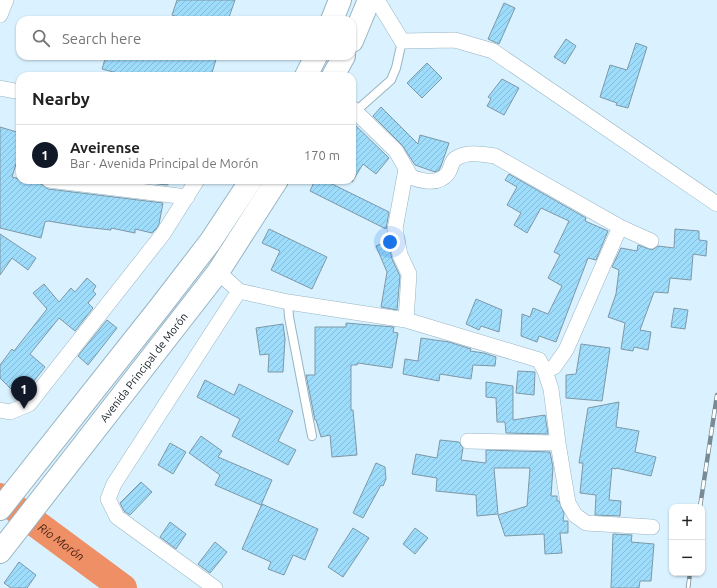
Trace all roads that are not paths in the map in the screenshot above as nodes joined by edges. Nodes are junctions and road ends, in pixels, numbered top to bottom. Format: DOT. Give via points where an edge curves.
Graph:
graph roads {
  1 [pos="6,0"];
  2 [pos="340,0"];
  3 [pos="369,0"];
  4 [pos="377,0"];
  5 [pos="0,14"];
  6 [pos="334,16"];
  7 [pos="356,31"];
  8 [pos="402,41"];
  9 [pos="314,60"];
  10 [pos="342,60"];
  11 [pos="308,72"];
  12 [pos="335,72"];
  13 [pos="0,88"];
  14 [pos="16,91"];
  15 [pos="356,107"];
  16 [pos="356,111"];
  17 [pos="406,169"];
  18 [pos="81,184"];
  19 [pos="194,184"];
  20 [pos="248,184"];
  21 [pos="274,184"];
  22 [pos="186,197"];
  23 [pos="717,204"];
  24 [pos="620,227"];
  25 [pos="651,241"];
  26 [pos="218,272"];
  27 [pos="239,291"];
  28 [pos="288,302"];
  29 [pos="406,320"];
  30 [pos="546,371"];
  31 [pos="0,410"];
  32 [pos="312,436"];
  33 [pos="468,441"];
  34 [pos="558,443"];
  35 [pos="0,509"];
  36 [pos="652,527"];
  37 [pos="1,550"];
  38 [pos="215,588"];
  1 -- 5 [label="street"];
  2 -- 6 [label="main road"];
  3 -- 7 [label="main road"];
  4 -- 8 [label="street"];
  8 -- 15 [label="lane" via="396,68 390,80"];
  8 -- 23 [label="street" via="455,40 492,51"];
  9 -- 11 [label="main road"];
  10 -- 12 [label="main road"];
  13 -- 14 [label="street"];
  16 -- 17 [label="street" via="396,151"];
  17 -- 24 [label="street" via="411,177 432,182 440,180 448,172 453,160 461,156 477,153 494,156"];
  17 -- 29 [label="street" via="395,229 400,255 409,274"];
  18 -- 22 [label="street"];
  19 -- 22 [label="street"];
  20 -- 35 [label="main road" via="210,242 178,284"];
  21 -- 26 [label="main road, Avenida Principal de Morón"];
  22 -- 31 [label="street" via="163,234 29,404 10,412"];
  24 -- 25 [label="street"];
  24 -- 30 [label="street" via="566,350 554,367"];
  26 -- 27 [label="street"];
  26 -- 37 [label="main road, Avenida Principal de Morón"];
  27 -- 28 [label="street"];
  27 -- 38 [label="street" via="114,484 108,499 117,517"];
  28 -- 29 [label="street"];
  28 -- 32 [label="lane"];
  29 -- 30 [label="street" via="539,360"];
  30 -- 34 [label="street"];
  33 -- 34 [label="street"];
  34 -- 36 [label="street" via="568,502 574,515 586,523"];
}
